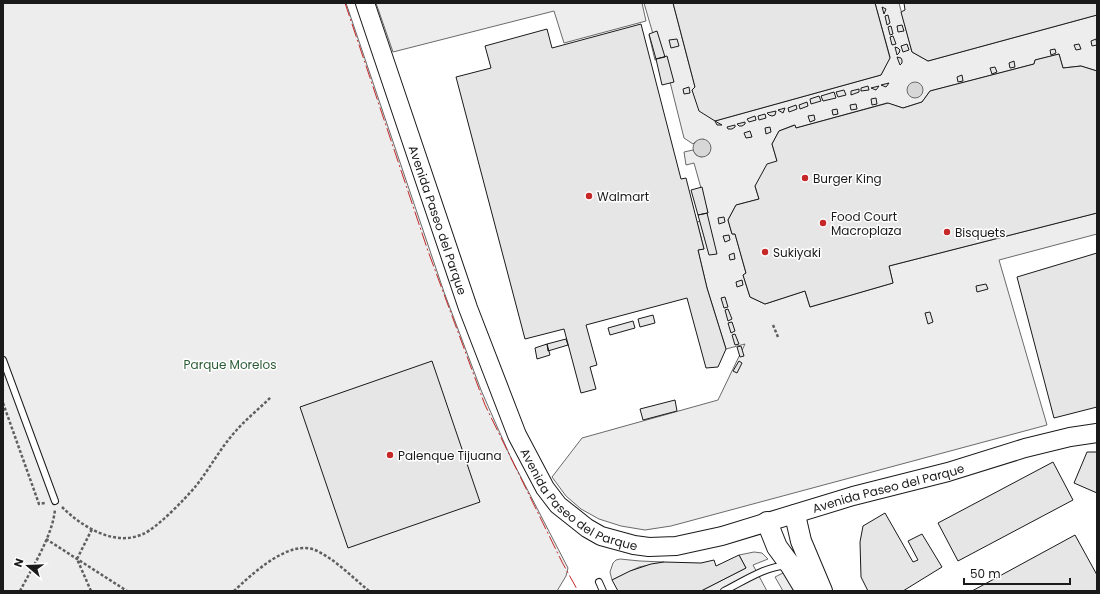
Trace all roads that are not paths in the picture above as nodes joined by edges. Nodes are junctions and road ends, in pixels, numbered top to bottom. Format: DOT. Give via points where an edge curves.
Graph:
graph roads {
  1 [pos="365,3"];
  2 [pos="3,360"];
  3 [pos="1097,433"];
  4 [pos="55,501"];
  5 [pos="795,515"];
  6 [pos="767,522"];
  7 [pos="791,566"];
  8 [pos="599,582"];
  9 [pos="603,591"];
  10 [pos="724,591"];
  11 [pos="806,591"];
  12 [pos="822,591"];
  1 -- 6 [label="main road, Avenida Paseo del Parque" via="468,308 517,435 545,488 558,505 601,536 649,547 676,546 722,536"];
  2 -- 4 [label="lane"];
  3 -- 5 [label="main road, Avenida Paseo del Parque" via="1026,448"];
  5 -- 6 [label="main road, Avenida Paseo del Parque"];
  5 -- 12 [label="main road" via="801,542"];
  6 -- 7 [label="main road" via="777,547"];
  7 -- 10 [label="lane" via="778,566"];
  7 -- 11 [label="main road"];
  8 -- 9 [label="lane"];
}
